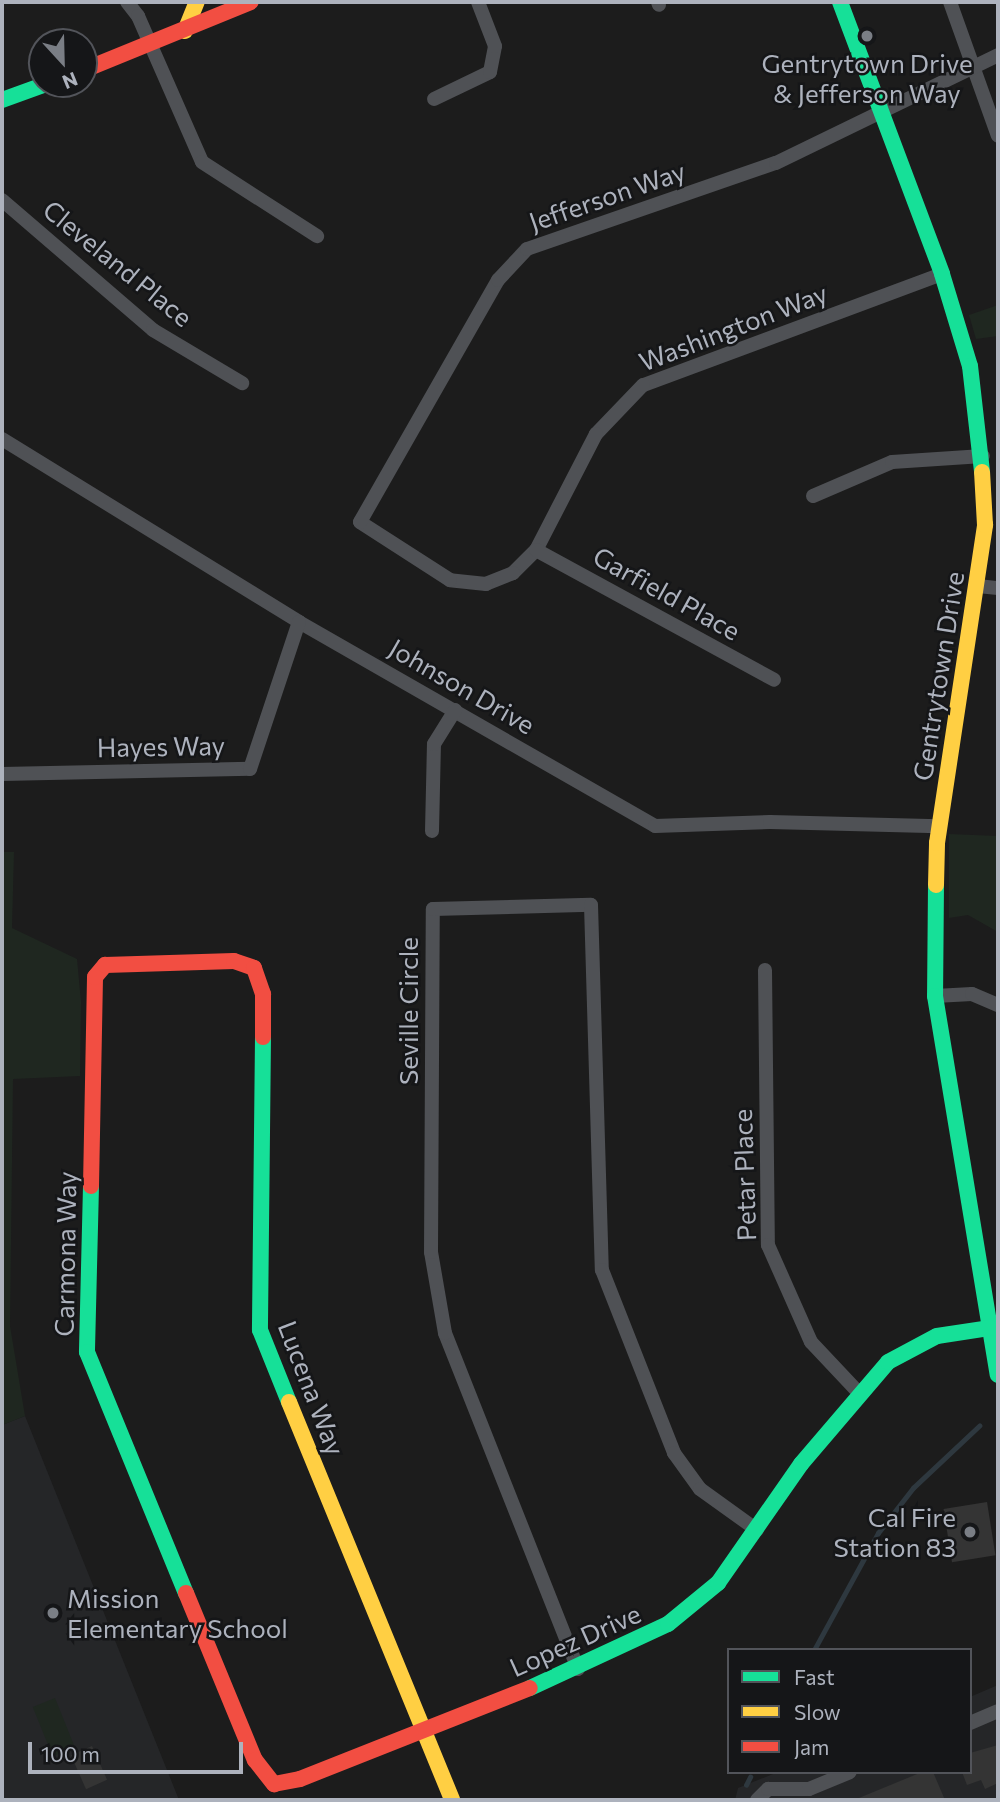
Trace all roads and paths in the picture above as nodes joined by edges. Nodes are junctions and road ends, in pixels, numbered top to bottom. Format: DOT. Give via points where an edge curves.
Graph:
graph roads {
  1 [pos="127,2"];
  2 [pos="197,2"];
  3 [pos="251,2"];
  4 [pos="478,2"];
  5 [pos="839,2"];
  6 [pos="950,2"];
  7 [pos="185,31"];
  8 [pos="149,46"];
  9 [pos="998,55"];
  10 [pos="98,65"];
  11 [pos="975,69"];
  12 [pos="28,91"];
  13 [pos="435,99"];
  14 [pos="2,100"];
  15 [pos="882,115"];
  16 [pos="998,136"];
  17 [pos="2,200"];
  18 [pos="317,236"];
  19 [pos="942,274"];
  20 [pos="242,383"];
  21 [pos="2,439"];
  22 [pos="983,456"];
  23 [pos="813,496"];
  24 [pos="360,522"];
  25 [pos="536,550"];
  26 [pos="978,586"];
  27 [pos="998,588"];
  28 [pos="299,621"];
  29 [pos="774,680"];
  30 [pos="455,710"];
  31 [pos="2,774"];
  32 [pos="939,827"];
  33 [pos="432,831"];
  34 [pos="254,968"];
  35 [pos="765,970"];
  36 [pos="935,996"];
  37 [pos="998,1005"];
  38 [pos="990,1328"];
  39 [pos="998,1375"];
  40 [pos="859,1393"];
  41 [pos="757,1530"];
  42 [pos="578,1669"];
  43 [pos="998,1711"];
  44 [pos="972,1722"];
  45 [pos="422,1731"];
  46 [pos="844,1774"];
  47 [pos="274,1784"];
  48 [pos="452,1800"];
  49 [pos="757,1800"];
  1 -- 8 [label="street"];
  2 -- 7 [label="street"];
  3 -- 7 [label="street"];
  4 -- 13 [label="street" via="495,46 490,72"];
  5 -- 15 [label="street, Gentrytown Drive"];
  6 -- 11 [label="street"];
  7 -- 8 [label="street"];
  8 -- 10 [label="street"];
  8 -- 18 [label="street" via="202,162"];
  9 -- 11 [label="street, Jefferson Way"];
  11 -- 15 [label="street, Jefferson Way"];
  11 -- 16 [label="street"];
  12 -- 14 [label="street"];
  15 -- 19 [label="street, Gentrytown Drive"];
  15 -- 24 [label="street, Jefferson Way" via="776,163 527,249 498,280"];
  17 -- 20 [label="street, Cleveland Place" via="153,330"];
  19 -- 22 [label="street, Gentrytown Drive" via="970,366"];
  19 -- 25 [label="street, Washington Way" via="643,385 596,433"];
  21 -- 28 [label="street, Johnson Drive"];
  22 -- 23 [label="street" via="892,462"];
  22 -- 26 [label="street, Gentrytown Drive" via="985,525"];
  24 -- 25 [label="street, Washington Way" via="450,580 486,584 513,573"];
  25 -- 29 [label="street, Garfield Place"];
  26 -- 27 [label="street"];
  26 -- 32 [label="street, Gentrytown Drive"];
  28 -- 30 [label="street, Johnson Drive"];
  28 -- 31 [label="street, Hayes Way" via="250,769"];
  30 -- 32 [label="street, Johnson Drive" via="655,827 770,822"];
  30 -- 33 [label="street" via="434,744"];
  32 -- 36 [label="street, Gentrytown Drive"];
  34 -- 45 [label="street, Lucena Way" via="263,994 260,1329"];
  34 -- 47 [label="street, Carmona Way" via="234,961 119,961 104,965 95,977 87,1352 254,1760"];
  35 -- 40 [label="street, Petar Place" via="768,1245 811,1342"];
  36 -- 37 [label="street" via="972,994"];
  36 -- 38 [label="street, Gentrytown Drive"];
  38 -- 39 [label="street, Gentrytown Drive"];
  38 -- 40 [label="street, Lopez Drive" via="914,1344"];
  40 -- 41 [label="street, Lopez Drive"];
  41 -- 42 [label="street, Lopez Drive" via="718,1583 668,1624"];
  41 -- 42 [label="street, Seville Circle" via="700,1489 674,1453 602,1270 591,905 433,909 431,1252 445,1333"];
  42 -- 45 [label="street, Lopez Drive"];
  43 -- 44 [label="street"];
  45 -- 47 [label="street, Lopez Drive" via="300,1779"];
  45 -- 48 [label="street, Lucena Way"];
  46 -- 49 [label="street" via="808,1789 768,1789"];
}
